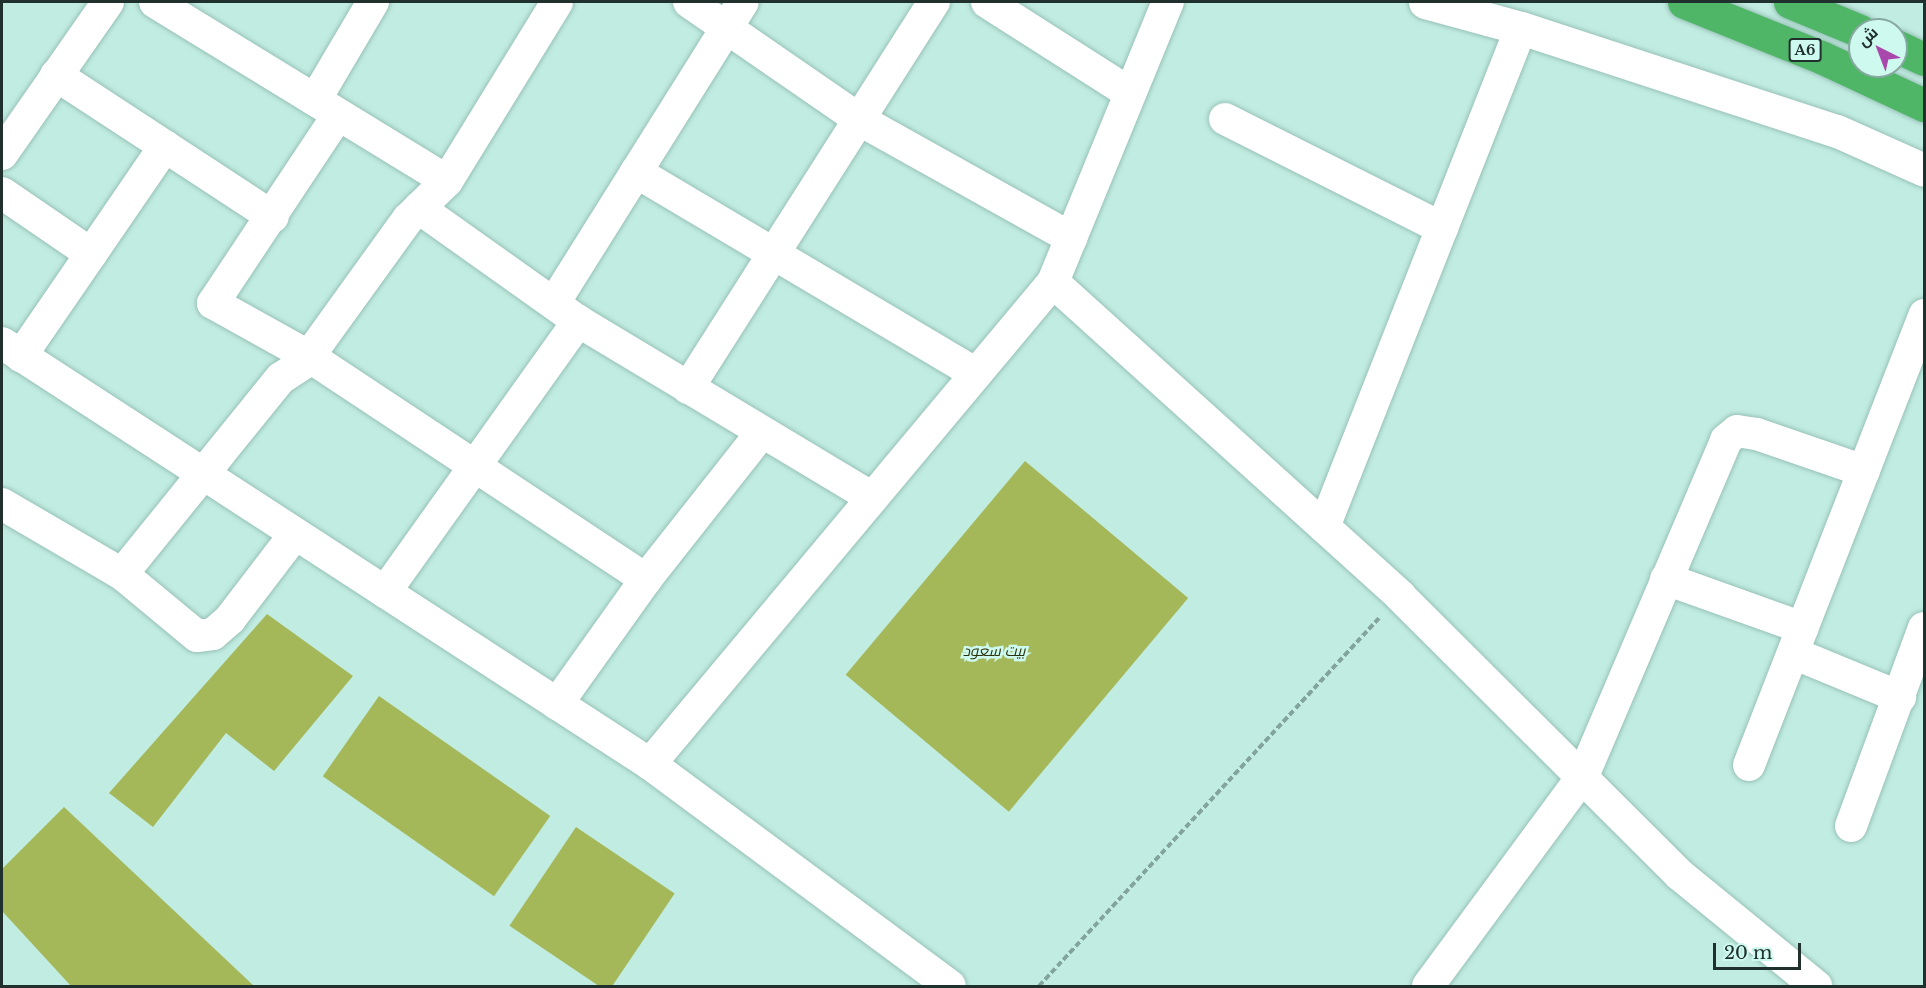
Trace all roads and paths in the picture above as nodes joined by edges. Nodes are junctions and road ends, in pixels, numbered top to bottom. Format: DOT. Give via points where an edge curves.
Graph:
graph roads {
  1 [pos="108,2"];
  2 [pos="155,2"];
  3 [pos="373,2"];
  4 [pos="557,2"];
  5 [pos="689,2"];
  6 [pos="934,2"];
  7 [pos="987,2"];
  8 [pos="1168,2"];
  9 [pos="1425,2"];
  10 [pos="1684,2"];
  11 [pos="1790,2"];
  12 [pos="735,14"];
  13 [pos="1848,26"];
  14 [pos="1521,28"];
  15 [pos="1908,52"];
  16 [pos="1924,60"];
  17 [pos="56,75"];
  18 [pos="1130,93"];
  19 [pos="1924,105"];
  20 [pos="326,107"];
  21 [pos="1225,119"];
  22 [pos="860,120"];
  23 [pos="165,146"];
  24 [pos="2,153"];
  25 [pos="1924,170"];
  26 [pos="636,172"];
  27 [pos="447,181"];
  28 [pos="2,193"];
  29 [pos="419,208"];
  30 [pos="273,217"];
  31 [pos="1442,228"];
  32 [pos="1071,238"];
  33 [pos="91,254"];
  34 [pos="775,255"];
  35 [pos="1053,282"];
  36 [pos="566,312"];
  37 [pos="1924,315"];
  38 [pos="11,350"];
  39 [pos="309,357"];
  40 [pos="1916,363"];
  41 [pos="976,374"];
  42 [pos="688,388"];
  43 [pos="762,432"];
  44 [pos="474,465"];
  45 [pos="1864,471"];
  46 [pos="203,474"];
  47 [pos="872,498"];
  48 [pos="2,504"];
  49 [pos="1324,527"];
  50 [pos="295,534"];
  51 [pos="122,574"];
  52 [pos="646,579"];
  53 [pos="1666,579"];
  54 [pos="385,592"];
  55 [pos="1400,596"];
  56 [pos="1924,628"];
  57 [pos="1798,640"];
  58 [pos="1900,697"];
  59 [pos="557,704"];
  60 [pos="650,764"];
  61 [pos="1749,765"];
  62 [pos="1583,776"];
  63 [pos="1851,826"];
  64 [pos="950,987"];
  65 [pos="1039,987"];
  66 [pos="1428,987"];
  67 [pos="1816,987"];
  1 -- 17 [label="street"];
  2 -- 20 [label="street"];
  3 -- 20 [label="street"];
  4 -- 27 [label="street"];
  5 -- 12 [label="street"];
  6 -- 22 [label="street"];
  7 -- 18 [label="street"];
  8 -- 18 [label="street"];
  9 -- 14 [label="street"];
  10 -- 19 [label="highway, A6" via="1821,57"];
  11 -- 13 [label="highway, A6"];
  12 -- 22 [label="street"];
  12 -- 26 [label="street"];
  14 -- 25 [label="street" via="1837,131"];
  14 -- 31 [label="street"];
  15 -- 16 [label="highway"];
  17 -- 23 [label="street"];
  17 -- 24 [label="street"];
  18 -- 32 [label="street"];
  20 -- 27 [label="street"];
  20 -- 30 [label="street"];
  21 -- 31 [label="street"];
  22 -- 32 [label="street"];
  22 -- 34 [label="street"];
  23 -- 30 [label="street"];
  23 -- 33 [label="street"];
  26 -- 34 [label="street"];
  26 -- 36 [label="street"];
  27 -- 29 [label="street"];
  28 -- 33 [label="street"];
  29 -- 36 [label="street"];
  29 -- 39 [label="street"];
  30 -- 39 [label="street" via="213,303"];
  31 -- 49 [label="street"];
  32 -- 35 [label="street"];
  33 -- 38 [label="street"];
  34 -- 41 [label="street"];
  34 -- 42 [label="street"];
  35 -- 41 [label="street"];
  35 -- 49 [label="street"];
  36 -- 42 [label="street"];
  36 -- 44 [label="street"];
  37 -- 40 [label="street"];
  38 -- 46 [label="street"];
  39 -- 44 [label="street"];
  39 -- 46 [label="street" via="281,378"];
  40 -- 45 [label="street"];
  41 -- 47 [label="street"];
  42 -- 43 [label="street"];
  43 -- 47 [label="street"];
  43 -- 52 [label="street"];
  44 -- 52 [label="street"];
  44 -- 54 [label="street"];
  45 -- 53 [label="street" via="1737,430 1726,440"];
  45 -- 57 [label="street"];
  46 -- 50 [label="street"];
  46 -- 51 [label="street"];
  47 -- 60 [label="street"];
  48 -- 51 [label="street"];
  49 -- 55 [label="street"];
  50 -- 51 [label="street" via="230,619 213,634 197,636"];
  50 -- 54 [label="street"];
  52 -- 59 [label="street"];
  53 -- 57 [label="street"];
  53 -- 62 [label="street"];
  54 -- 59 [label="street"];
  55 -- 62 [label="street"];
  55 -- 65 [label="path"];
  56 -- 58 [label="street"];
  57 -- 58 [label="street"];
  57 -- 61 [label="street"];
  58 -- 63 [label="street"];
  59 -- 60 [label="street"];
  60 -- 64 [label="street"];
  62 -- 66 [label="street"];
  62 -- 67 [label="street" via="1680,875"];
}
